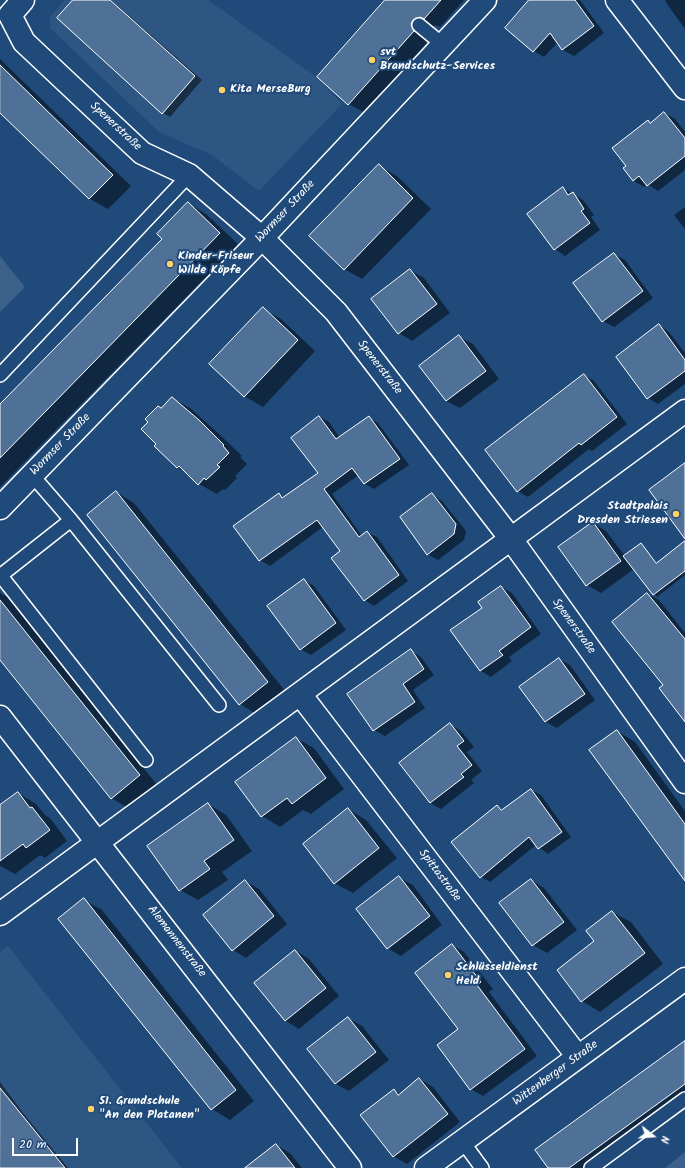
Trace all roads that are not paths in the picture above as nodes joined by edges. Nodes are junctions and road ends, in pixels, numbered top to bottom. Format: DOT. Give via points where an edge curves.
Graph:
graph roads {
  1 [pos="485,0"];
  2 [pos="617,0"];
  3 [pos="17,8"];
  4 [pos="419,25"];
  5 [pos="442,44"];
  6 [pos="685,88"];
  7 [pos="189,175"];
  8 [pos="262,238"];
  9 [pos="0,375"];
  10 [pos="685,411"];
  11 [pos="32,475"];
  12 [pos="0,508"];
  13 [pos="71,520"];
  14 [pos="511,539"];
  15 [pos="0,576"];
  16 [pos="300,694"];
  17 [pos="219,704"];
  18 [pos="0,717"];
  19 [pos="146,760"];
  20 [pos="685,782"];
  21 [pos="99,842"];
  22 [pos="0,914"];
  23 [pos="685,979"];
  24 [pos="578,1057"];
  25 [pos="685,1099"];
  26 [pos="463,1142"];
  27 [pos="350,1168"];
  28 [pos="426,1168"];
  29 [pos="482,1168"];
  30 [pos="591,1168"];
  1 -- 5 [label="street, Wormser Straße"];
  2 -- 6 [label="street"];
  3 -- 7 [label="street, Spenerstraße" via="24,42 142,153"];
  4 -- 5 [label="lane"];
  5 -- 8 [label="street, Wormser Straße"];
  7 -- 8 [label="street, Spenerstraße"];
  7 -- 9 [label="lane"];
  8 -- 11 [label="street, Wormser Straße"];
  8 -- 14 [label="street, Spenerstraße" via="336,312"];
  10 -- 14 [label="street"];
  11 -- 12 [label="street, Wormser Straße"];
  11 -- 13 [label="lane"];
  13 -- 15 [label="lane"];
  13 -- 17 [label="lane"];
  14 -- 16 [label="street"];
  14 -- 20 [label="street, Spenerstraße"];
  15 -- 19 [label="lane"];
  16 -- 21 [label="street"];
  16 -- 24 [label="street, Spittastraße"];
  18 -- 21 [label="street, Alemannenstraße"];
  21 -- 22 [label="street"];
  21 -- 27 [label="street, Alemannenstraße"];
  23 -- 24 [label="street, Wittenberger Straße"];
  24 -- 26 [label="street, Wittenberger Straße"];
  25 -- 30 [label="lane"];
  26 -- 28 [label="street, Wittenberger Straße"];
  26 -- 29 [label="lane"];
}
